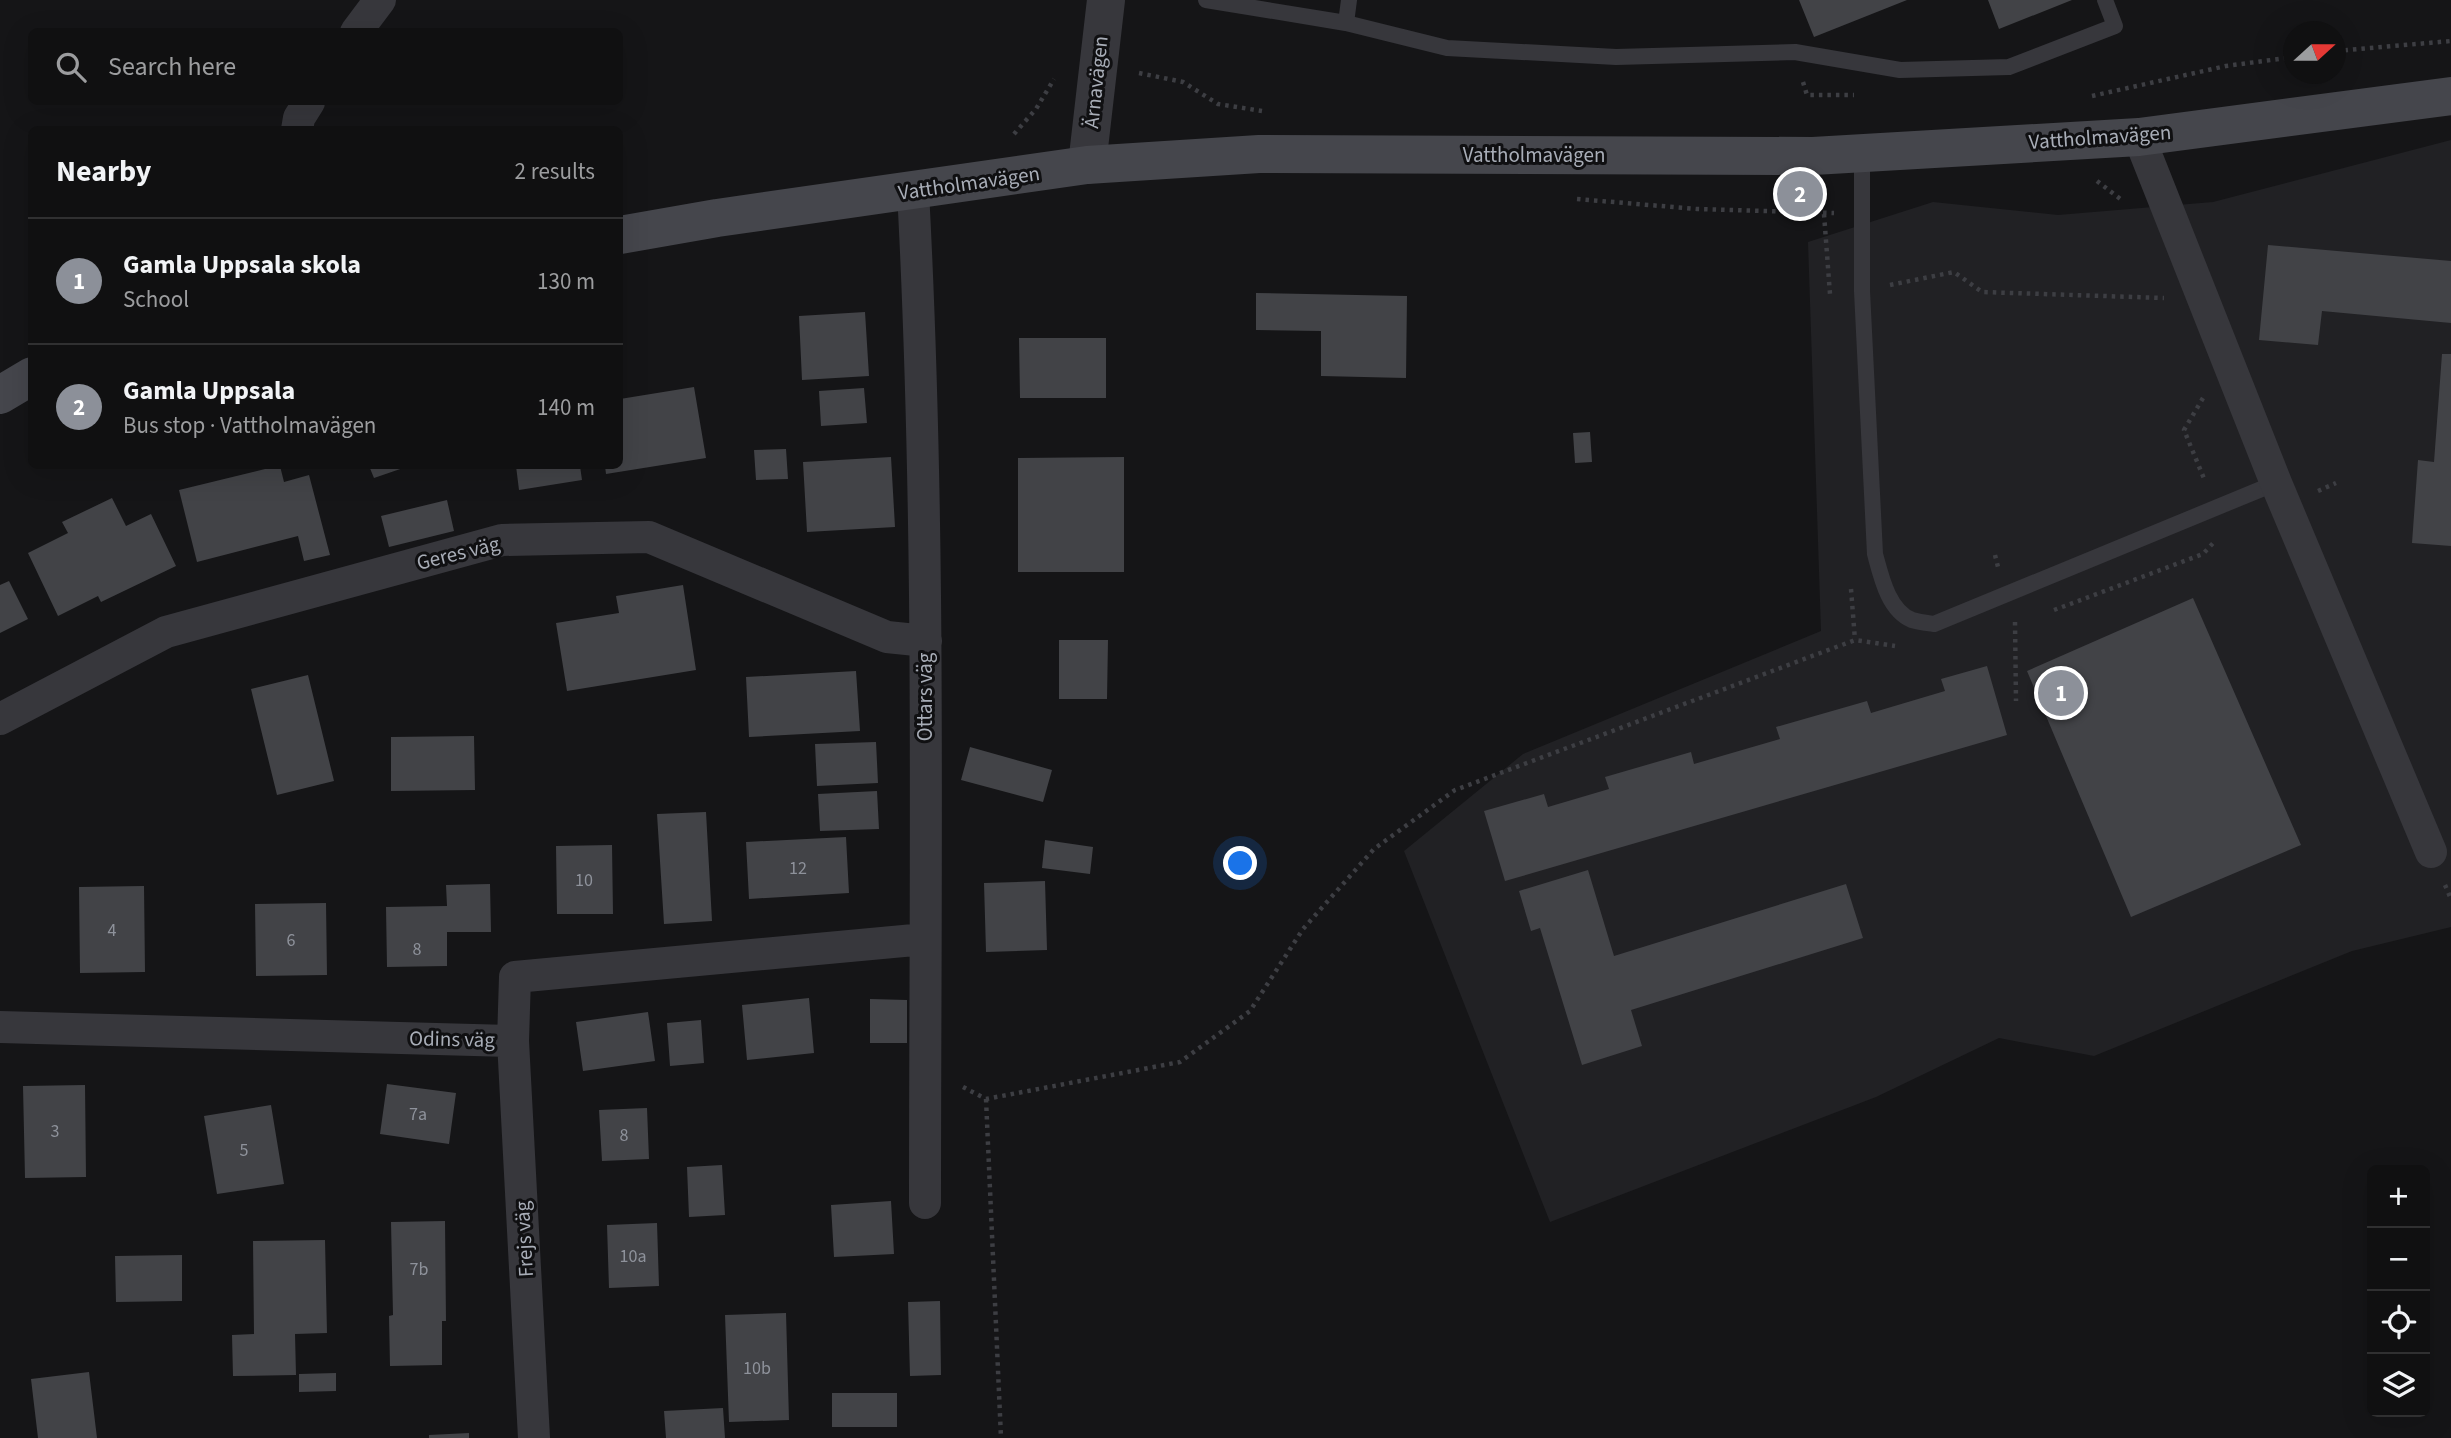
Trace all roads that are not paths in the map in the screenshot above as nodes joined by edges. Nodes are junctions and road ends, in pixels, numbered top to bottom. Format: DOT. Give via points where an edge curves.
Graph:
graph roads {
  1 [pos="380,0"];
  2 [pos="1105,0"];
  3 [pos="1206,0"];
  4 [pos="1214,0"];
  5 [pos="1349,0"];
  6 [pos="2105,0"];
  7 [pos="1346,23"];
  8 [pos="359,28"];
  9 [pos="2451,96"];
  10 [pos="307,105"];
  11 [pos="298,126"];
  12 [pos="2139,137"];
  13 [pos="1861,153"];
  14 [pos="1087,165"];
  15 [pos="913,191"];
  16 [pos="623,234"];
  17 [pos="28,378"];
  18 [pos="0,395"];
  19 [pos="2276,483"];
  20 [pos="926,641"];
  21 [pos="0,719"];
  22 [pos="2431,852"];
  23 [pos="925,939"];
  24 [pos="0,1027"];
  25 [pos="513,1041"];
  26 [pos="925,1203"];
  27 [pos="534,1438"];
  1 -- 8 [label="street"];
  2 -- 14 [label="street, Ärnavägen"];
  3 -- 4 [label="lane"];
  4 -- 7 [label="lane"];
  5 -- 7 [label="lane"];
  6 -- 7 [label="lane" via="2115,26 2009,67 1900,70 1795,52 1616,57 1447,48"];
  9 -- 12 [label="main road, Vattholmavägen"];
  10 -- 11 [label="street"];
  12 -- 13 [label="main road, Vattholmavägen"];
  12 -- 19 [label="street"];
  13 -- 14 [label="main road, Vattholmavägen" via="1259,154"];
  13 -- 19 [label="lane" via="1862,291 1875,554 1891,601 1910,619 1934,624"];
  14 -- 15 [label="main road, Vattholmavägen"];
  15 -- 16 [label="main road, Vattholmavägen"];
  15 -- 20 [label="street, Ottars väg"];
  17 -- 18 [label="main road"];
  19 -- 22 [label="street"];
  20 -- 21 [label="street, Geres väg" via="887,637 649,537 502,540 166,632"];
  20 -- 23 [label="street, Ottars väg"];
  23 -- 25 [label="street, Odins väg" via="515,977"];
  23 -- 26 [label="street, Ottars väg"];
  24 -- 25 [label="street, Odins väg"];
  25 -- 27 [label="street, Frejs väg"];
}
